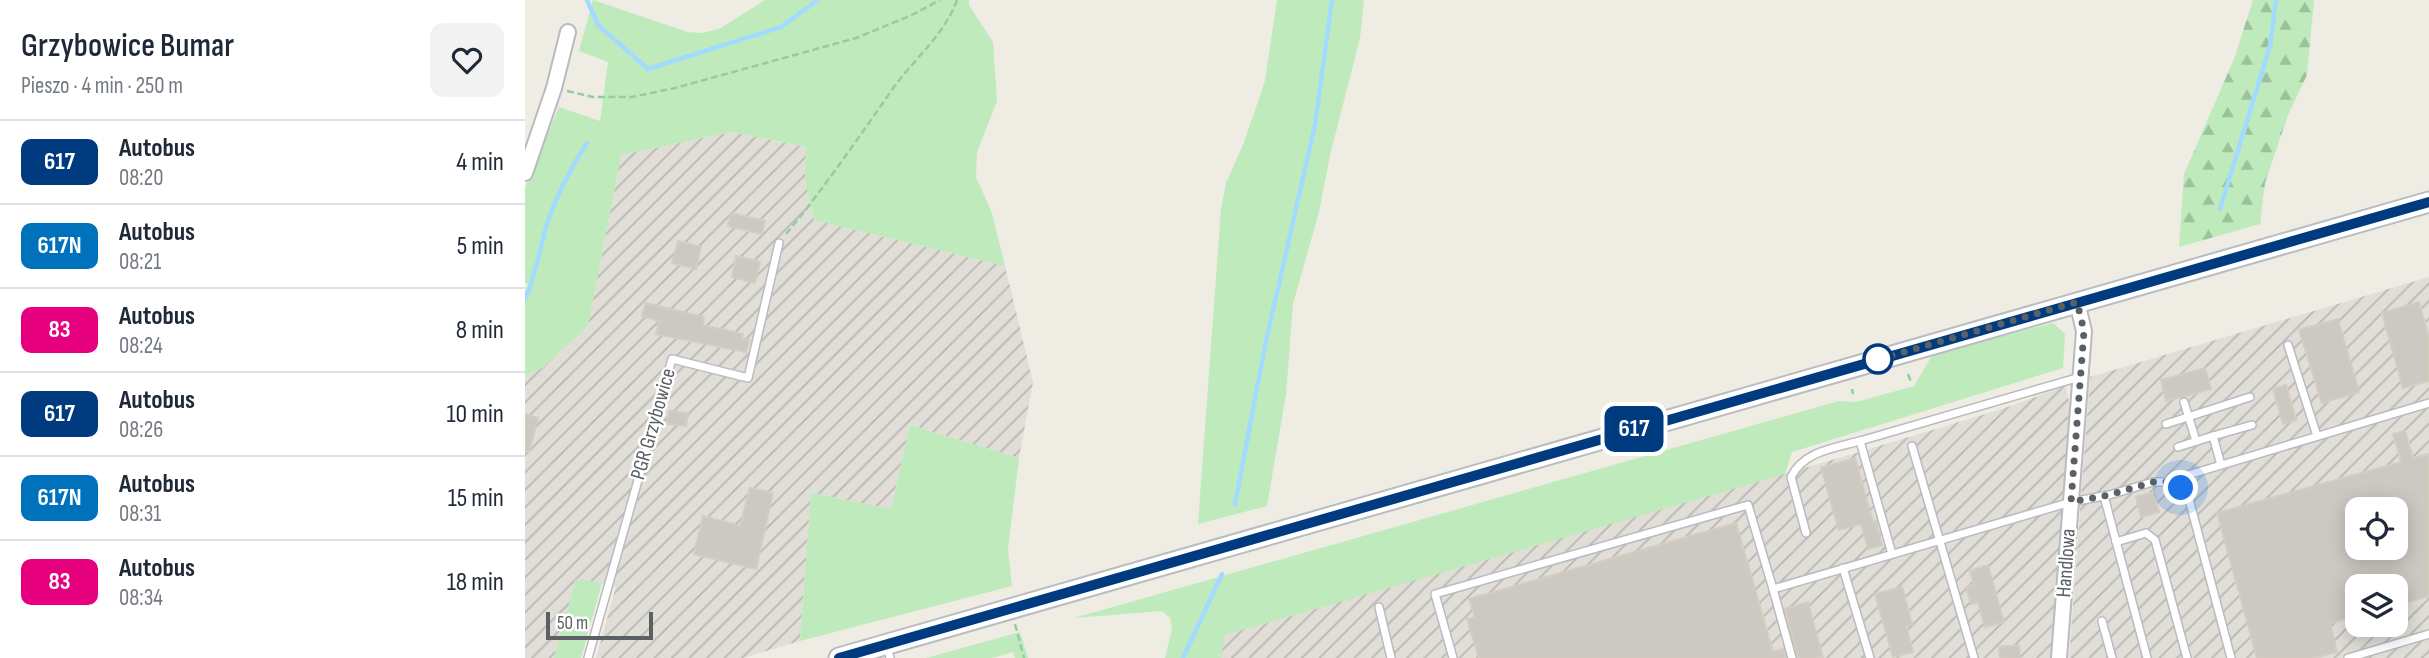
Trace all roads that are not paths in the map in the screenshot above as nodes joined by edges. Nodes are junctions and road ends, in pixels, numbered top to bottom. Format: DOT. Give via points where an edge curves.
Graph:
graph roads {
  1 [pos="568,32"];
  2 [pos="525,173"];
  3 [pos="2429,202"];
  4 [pos="779,243"];
  5 [pos="2077,302"];
  6 [pos="2288,345"];
  7 [pos="2080,377"];
  8 [pos="2250,397"];
  9 [pos="2184,402"];
  10 [pos="2429,403"];
  11 [pos="2188,417"];
  12 [pos="2166,424"];
  13 [pos="2252,425"];
  14 [pos="2213,436"];
  15 [pos="2317,436"];
  16 [pos="1860,440"];
  17 [pos="2196,441"];
  18 [pos="1912,446"];
  19 [pos="2178,447"];
  20 [pos="2221,465"];
  21 [pos="2171,482"];
  22 [pos="2103,496"];
  23 [pos="2071,502"];
  24 [pos="1806,533"];
  25 [pos="1941,540"];
  26 [pos="2116,542"];
  27 [pos="1892,554"];
  28 [pos="1843,568"];
  29 [pos="1773,589"];
  30 [pos="1379,607"];
  31 [pos="2102,621"];
  32 [pos="2429,634"];
  33 [pos="888,651"];
  34 [pos="588,658"];
  35 [pos="839,658"];
  36 [pos="1391,658"];
  37 [pos="1453,658"];
  38 [pos="1791,658"];
  39 [pos="1870,658"];
  40 [pos="1974,658"];
  41 [pos="2059,658"];
  42 [pos="2112,658"];
  43 [pos="2147,658"];
  44 [pos="2187,658"];
  45 [pos="2231,658"];
  46 [pos="2348,658"];
  1 -- 2 [label="street"];
  3 -- 5 [label="main road"];
  4 -- 34 [label="lane, PGR Grzybowice" via="748,378 672,359"];
  5 -- 7 [label="street, Handlowa" via="2084,331"];
  5 -- 33 [label="main road" via="1010,609"];
  6 -- 15 [label="lane"];
  7 -- 16 [label="lane"];
  7 -- 23 [label="street, Handlowa"];
  8 -- 11 [label="lane"];
  9 -- 11 [label="lane"];
  10 -- 15 [label="lane"];
  11 -- 12 [label="lane"];
  11 -- 17 [label="lane"];
  13 -- 14 [label="lane"];
  14 -- 17 [label="lane"];
  14 -- 20 [label="lane"];
  15 -- 20 [label="lane"];
  16 -- 24 [label="lane" via="1812,455 1797,466 1791,478"];
  16 -- 27 [label="lane"];
  17 -- 19 [label="lane"];
  18 -- 25 [label="lane"];
  20 -- 21 [label="lane"];
  21 -- 22 [label="lane" via="2153,482"];
  21 -- 45 [label="lane" via="2189,499"];
  22 -- 23 [label="lane"];
  22 -- 26 [label="lane"];
  23 -- 25 [label="lane"];
  23 -- 41 [label="street, Handlowa"];
  25 -- 27 [label="lane"];
  25 -- 40 [label="lane"];
  26 -- 43 [label="lane"];
  26 -- 44 [label="lane" via="2146,533 2155,540"];
  27 -- 28 [label="lane"];
  28 -- 29 [label="lane"];
  28 -- 39 [label="lane"];
  29 -- 37 [label="lane" via="1748,505 1435,594"];
  29 -- 38 [label="lane"];
  30 -- 36 [label="lane"];
  31 -- 42 [label="lane"];
  32 -- 46 [label="lane"];
  33 -- 35 [label="main road"];
}
